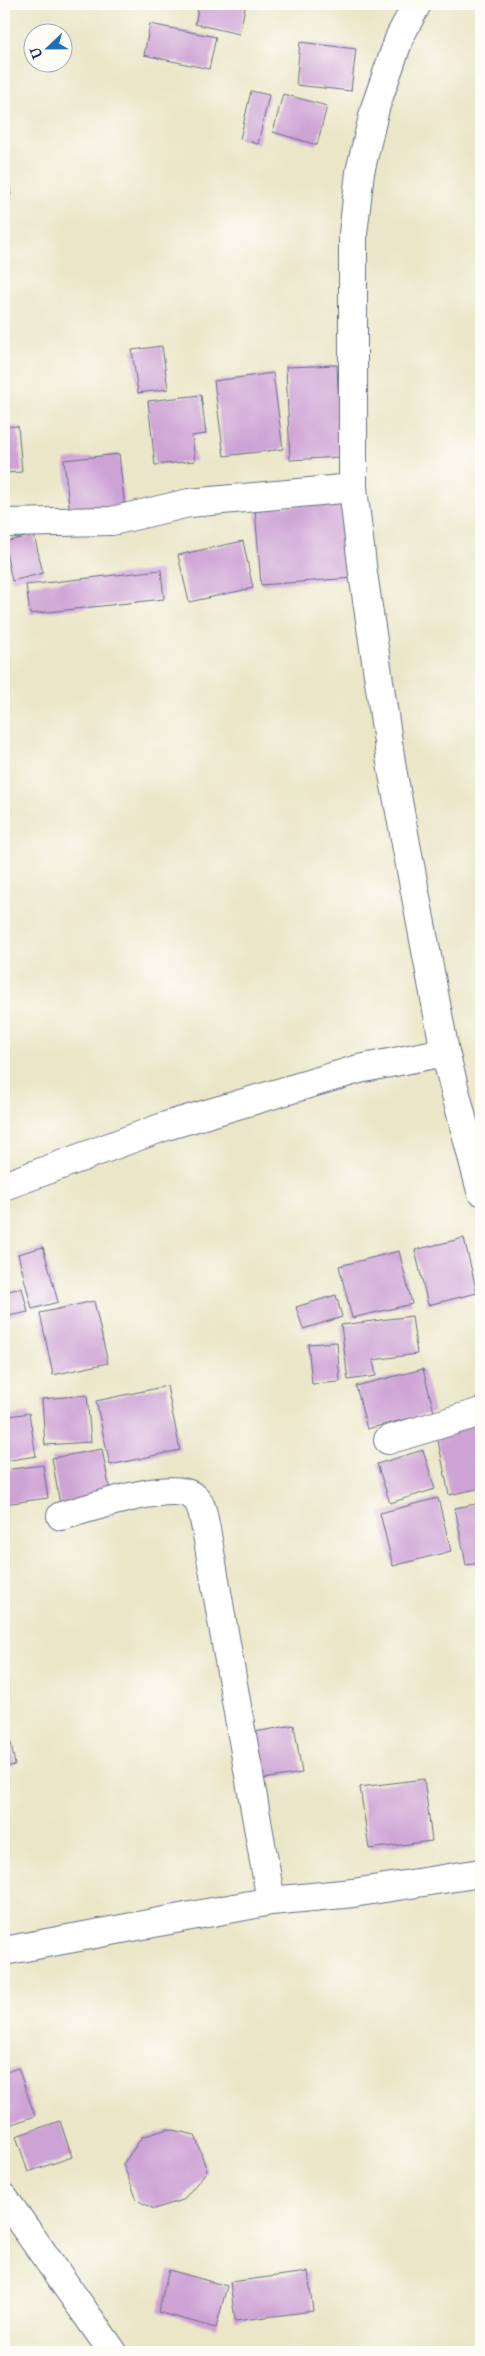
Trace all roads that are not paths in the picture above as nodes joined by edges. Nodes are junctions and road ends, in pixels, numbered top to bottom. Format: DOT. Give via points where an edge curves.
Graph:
graph roads {
  1 [pos="417,4"];
  2 [pos="353,488"];
  3 [pos="4,523"];
  4 [pos="445,1052"];
  5 [pos="4,1186"];
  6 [pos="481,1191"];
  7 [pos="481,1412"];
  8 [pos="388,1440"];
  9 [pos="60,1516"];
  10 [pos="481,1873"];
  11 [pos="270,1901"];
  12 [pos="4,1951"];
  13 [pos="4,2198"];
  14 [pos="113,2352"];
  1 -- 2 [label="street" via="400,36 375,108 360,172 353,234"];
  2 -- 3 [label="street" via="189,504 112,521"];
  2 -- 4 [label="street" via="392,769"];
  4 -- 5 [label="street" via="359,1069 183,1121"];
  4 -- 6 [label="street"];
  7 -- 8 [label="street"];
  9 -- 11 [label="street" via="158,1490 190,1494 199,1502"];
  10 -- 11 [label="street" via="353,1894"];
  11 -- 12 [label="street"];
  13 -- 14 [label="street"];
}
